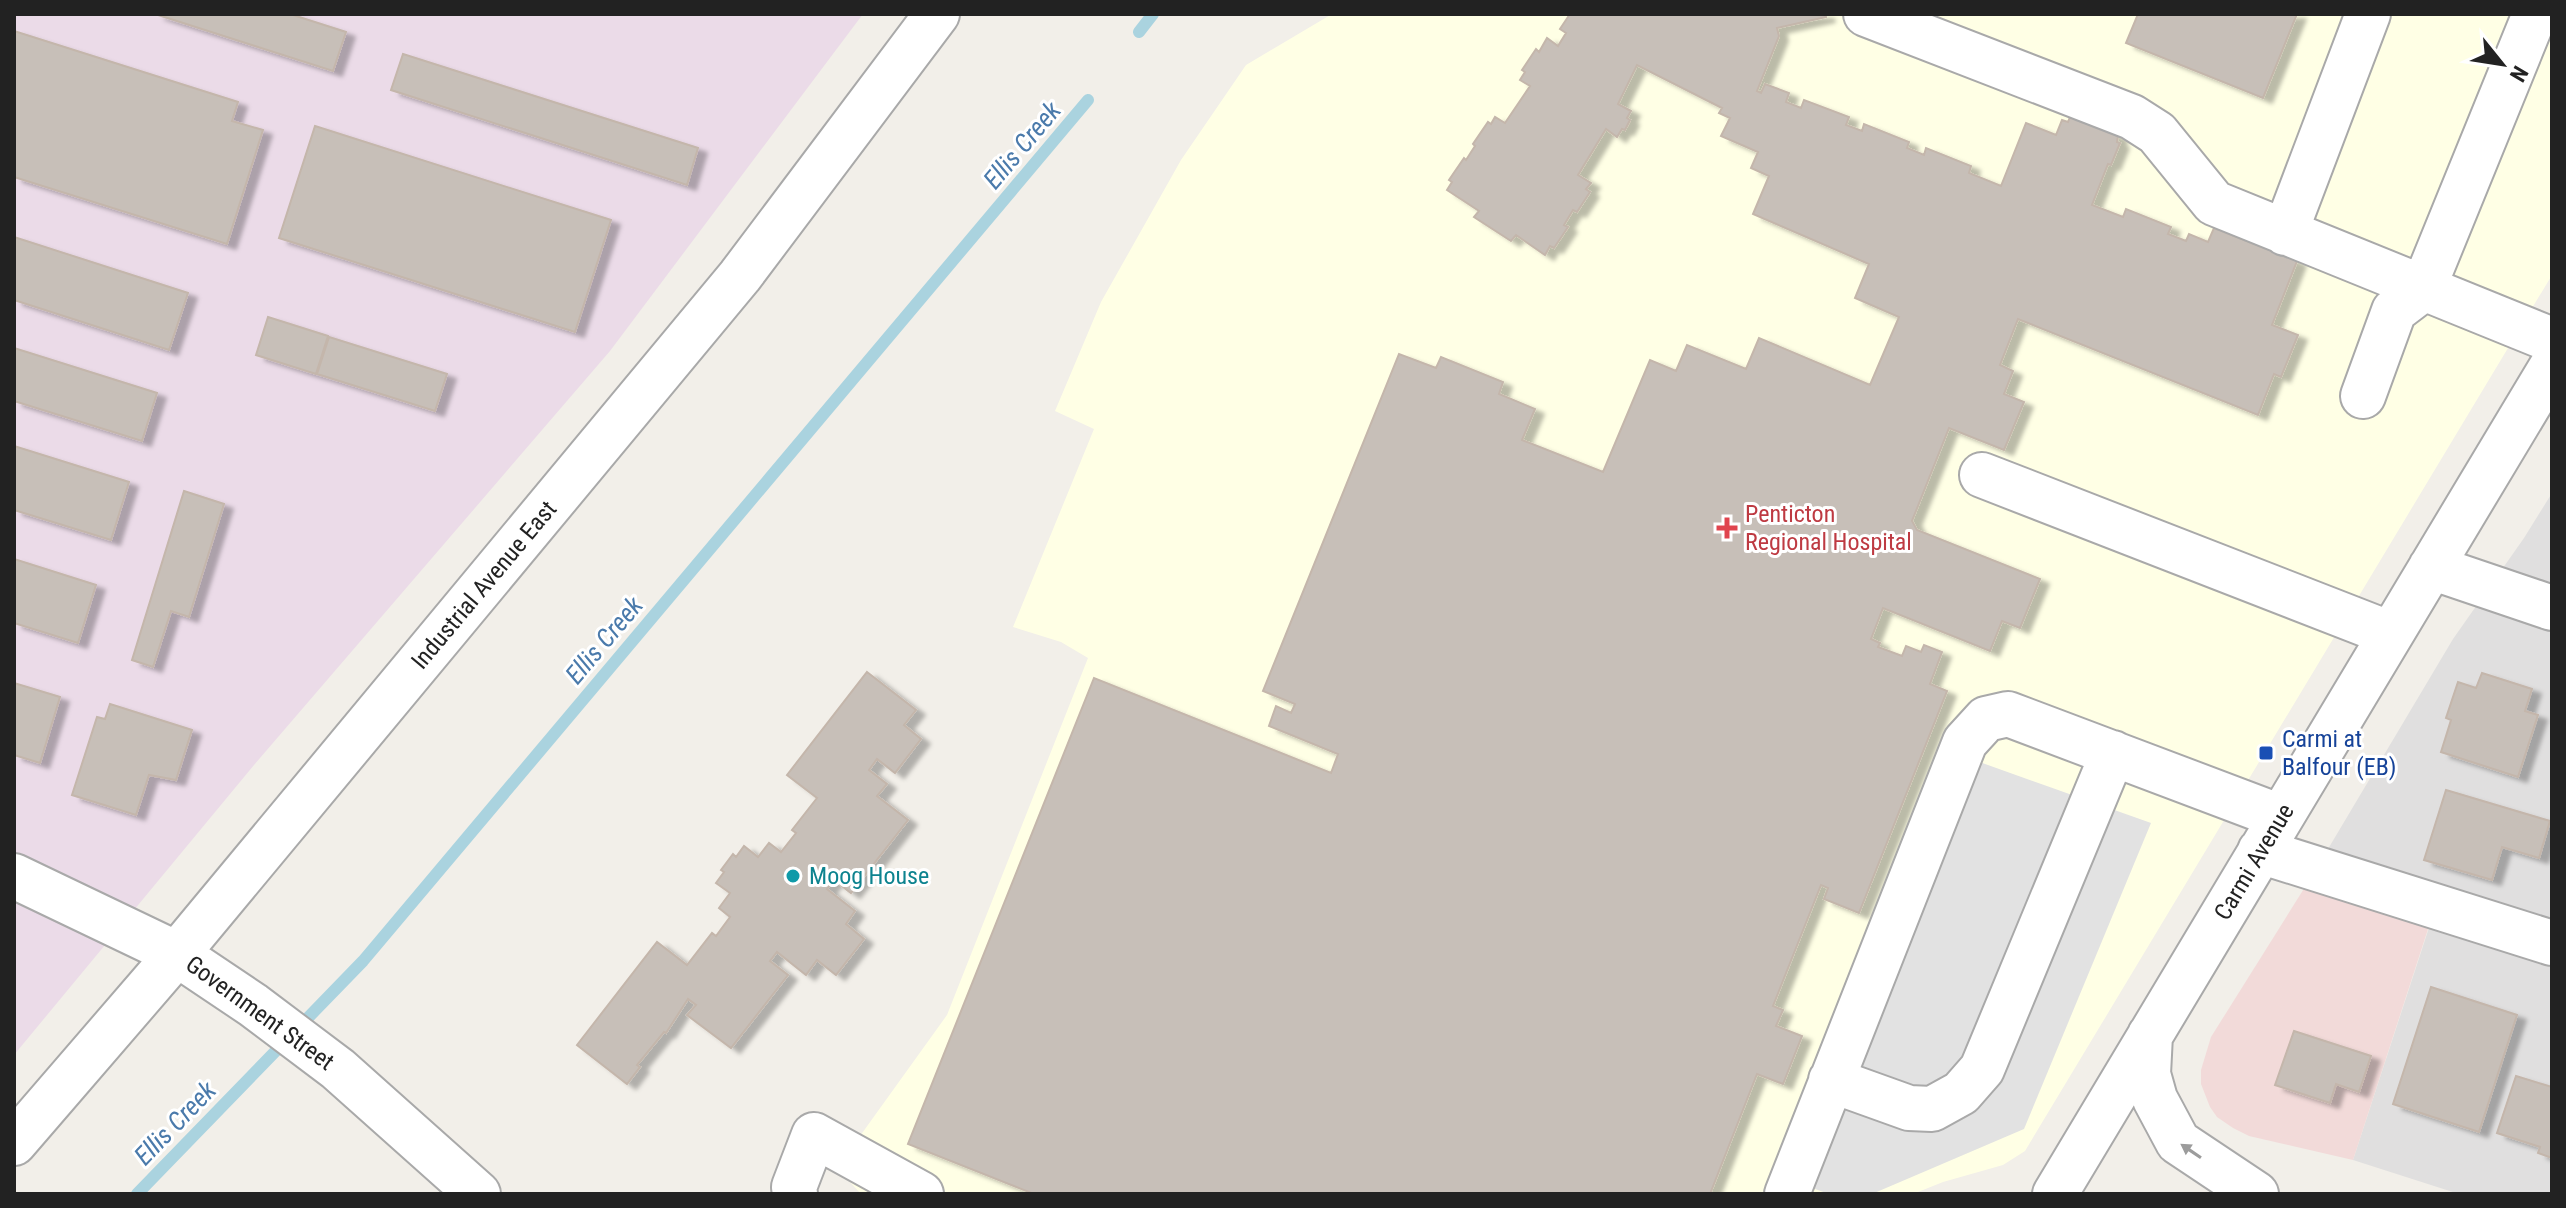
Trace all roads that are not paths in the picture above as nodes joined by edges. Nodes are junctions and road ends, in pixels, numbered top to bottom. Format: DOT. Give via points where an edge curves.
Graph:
graph roads {
  1 [pos="937,14"];
  2 [pos="1866,14"];
  3 [pos="2368,14"];
  4 [pos="2535,14"];
  5 [pos="2285,233"];
  6 [pos="2423,289"];
  7 [pos="2552,340"];
  8 [pos="2552,366"];
  9 [pos="2363,396"];
  10 [pos="1982,475"];
  11 [pos="2431,567"];
  12 [pos="2552,608"];
  13 [pos="2391,634"];
  14 [pos="2113,753"];
  15 [pos="2270,834"];
  16 [pos="14,876"];
  17 [pos="2552,943"];
  18 [pos="177,954"];
  19 [pos="2150,1035"];
  20 [pos="1831,1080"];
  21 [pos="14,1143"];
  22 [pos="478,1194"];
  23 [pos="795,1194"];
  24 [pos="921,1194"];
  25 [pos="1787,1194"];
  26 [pos="2055,1194"];
  27 [pos="2256,1194"];
  1 -- 18 [label="street, Industrial Avenue East" via="740,276"];
  2 -- 5 [label="street" via="2132,117 2157,133 2214,203"];
  3 -- 5 [label="street"];
  4 -- 6 [label="street"];
  5 -- 6 [label="street"];
  6 -- 7 [label="street"];
  6 -- 9 [label="street" via="2394,311"];
  8 -- 11 [label="street, Carmi Avenue"];
  10 -- 13 [label="street"];
  11 -- 12 [label="street"];
  11 -- 13 [label="street, Carmi Avenue"];
  13 -- 15 [label="street, Carmi Avenue"];
  14 -- 15 [label="street"];
  14 -- 20 [label="street" via="1982,1069 1972,1081 1932,1109 1909,1108"];
  14 -- 20 [label="street" via="2008,714 1986,719 1965,742"];
  15 -- 17 [label="street"];
  15 -- 19 [label="street, Carmi Avenue"];
  16 -- 18 [label="street, Government Street"];
  18 -- 21 [label="street, Industrial Avenue East"];
  18 -- 22 [label="street, Government Street" via="338,1069"];
  19 -- 26 [label="street, Carmi Avenue"];
  27 -- 19 [label="street, one-way" via="2178,1142 2148,1074"];
  20 -- 25 [label="street"];
  23 -- 24 [label="street" via="814,1135"];
}
